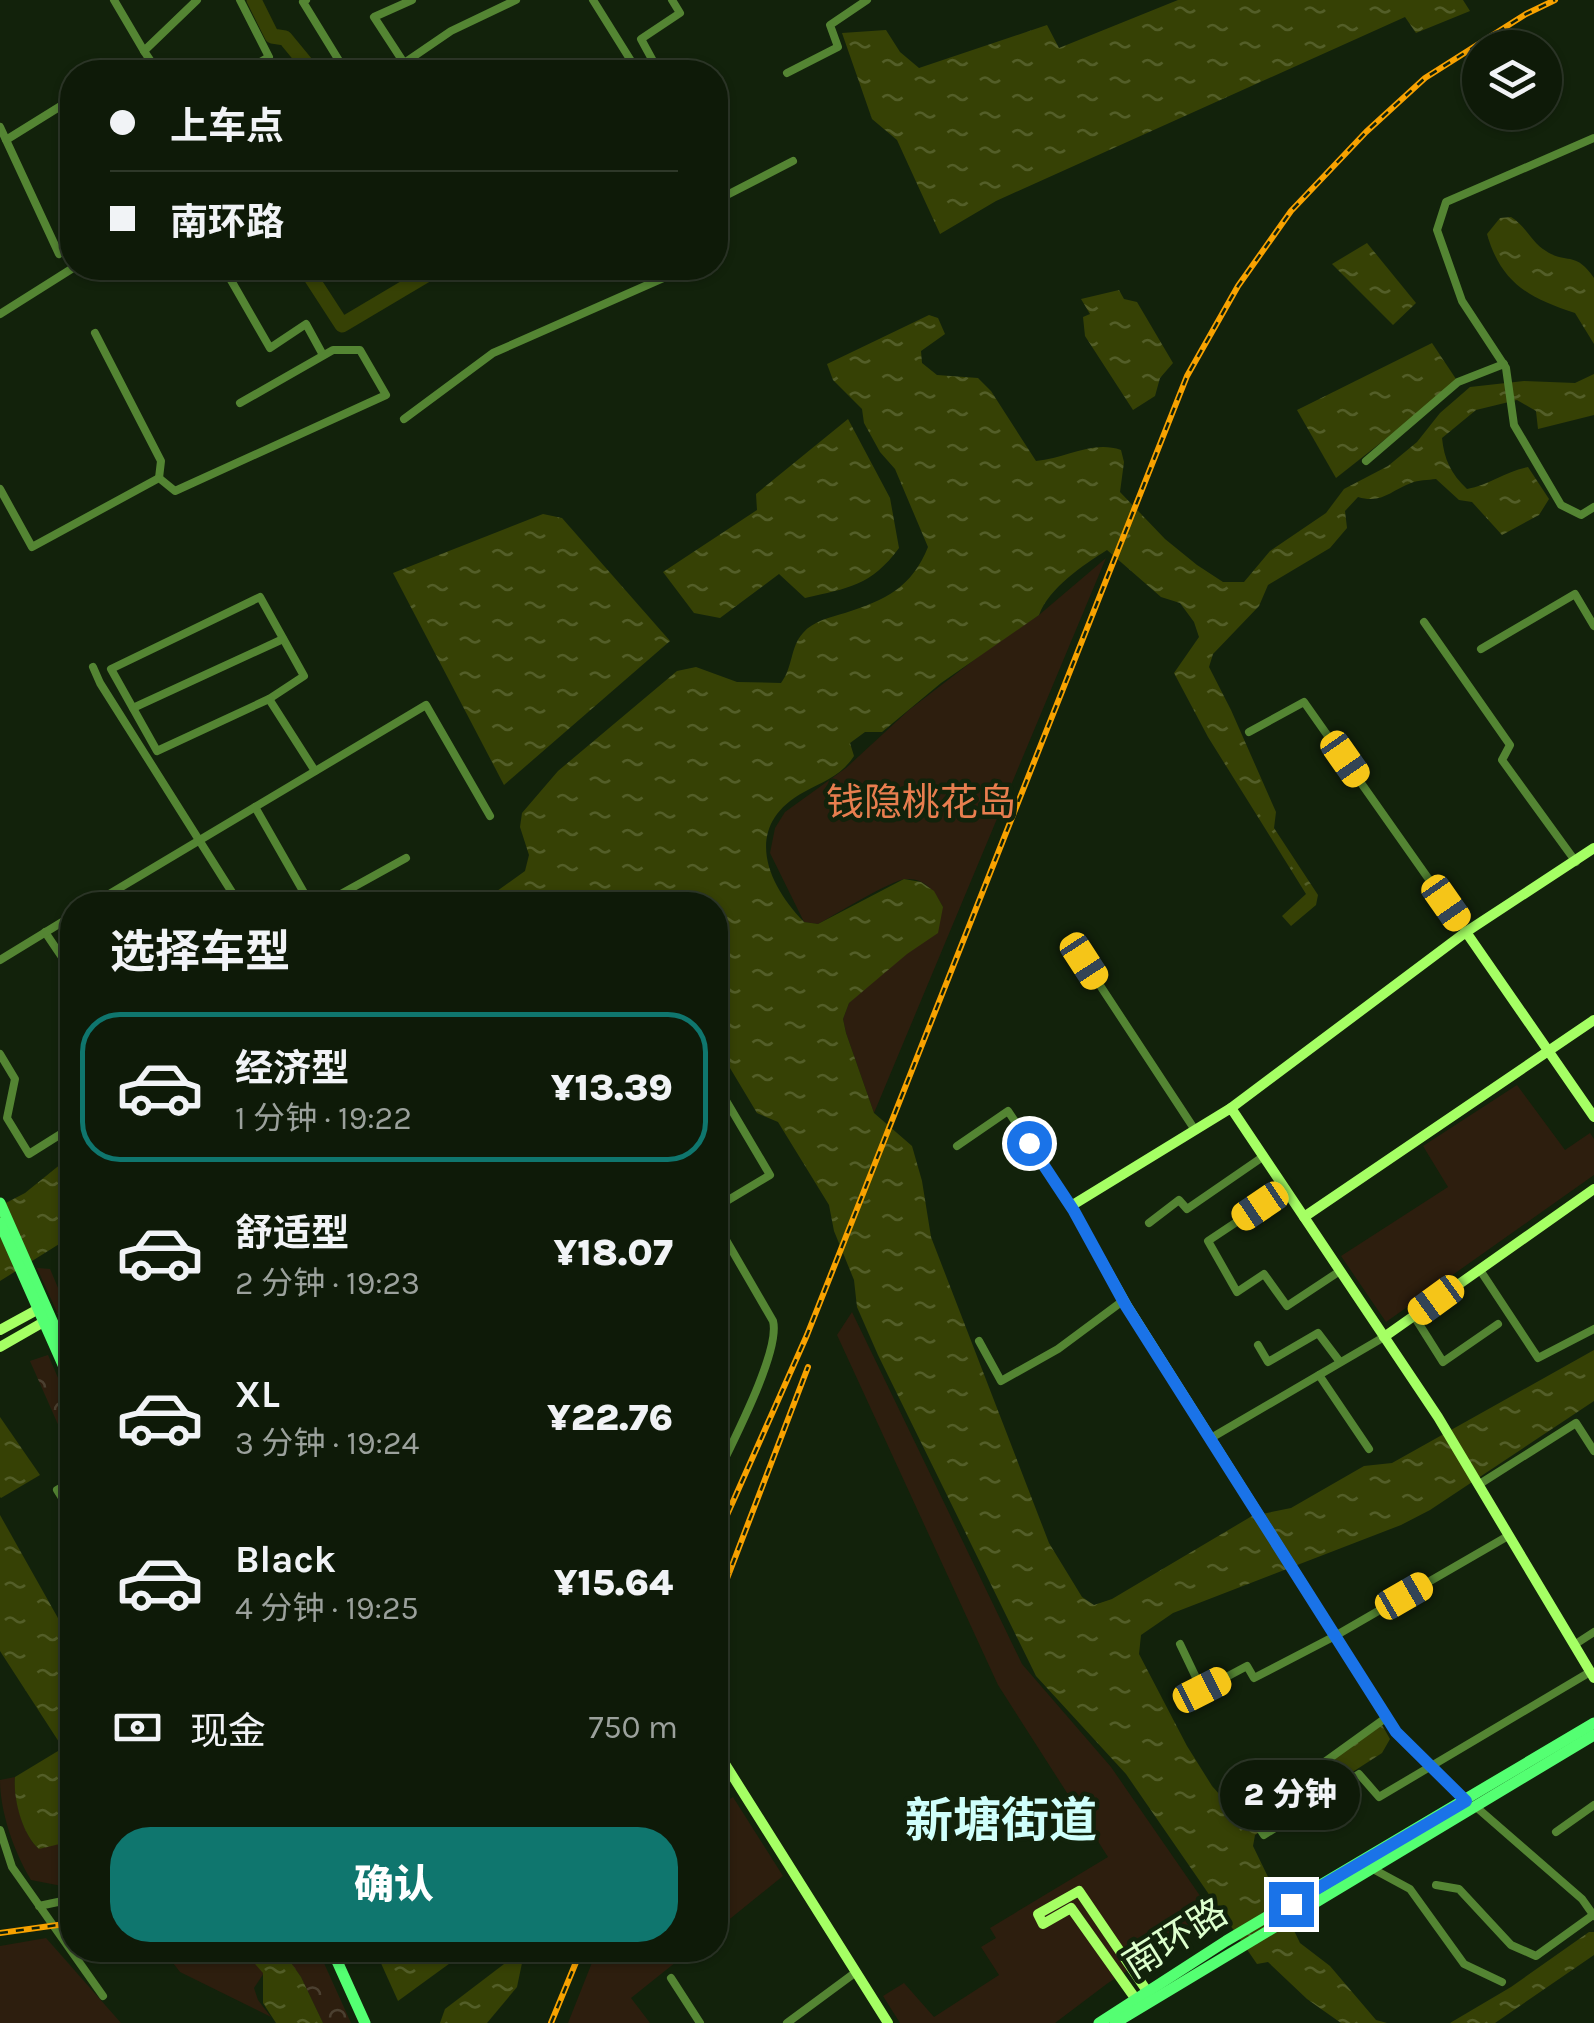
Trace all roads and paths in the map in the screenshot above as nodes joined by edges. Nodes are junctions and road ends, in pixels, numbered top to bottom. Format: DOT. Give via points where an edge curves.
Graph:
graph roads {
  1 [pos="114,0"];
  2 [pos="198,0"];
  3 [pos="240,0"];
  4 [pos="306,0"];
  5 [pos="379,0"];
  6 [pos="412,0"];
  7 [pos="516,0"];
  8 [pos="593,0"];
  9 [pos="672,0"];
  10 [pos="867,0"];
  11 [pos="384,12"];
  12 [pos="144,51"];
  13 [pos="150,60"];
  14 [pos="264,60"];
  15 [pos="339,60"];
  16 [pos="402,60"];
  17 [pos="408,60"];
  18 [pos="630,60"];
  19 [pos="652,60"];
  20 [pos="786,73"];
  21 [pos="60,106"];
  22 [pos="0,126"];
  23 [pos="1594,138"];
  24 [pos="6,140"];
  25 [pos="793,160"];
  26 [pos="728,194"];
  27 [pos="59,254"];
  28 [pos="60,276"];
  29 [pos="231,280"];
  30 [pos="659,280"];
  31 [pos="0,314"];
  32 [pos="95,333"];
  33 [pos="323,355"];
  34 [pos="1504,364"];
  35 [pos="240,403"];
  36 [pos="404,419"];
  37 [pos="1366,461"];
  38 [pos="159,478"];
  39 [pos="0,490"];
  40 [pos="1594,507"];
  41 [pos="1424,622"];
  42 [pos="1594,626"];
  43 [pos="284,639"];
  44 [pos="1481,649"];
  45 [pos="93,667"];
  46 [pos="269,699"];
  47 [pos="133,708"];
  48 [pos="1250,732"];
  49 [pos="315,771"];
  50 [pos="255,807"];
  51 [pos="490,816"];
  52 [pos="199,840"];
  53 [pos="1593,852"];
  54 [pos="406,858"];
  55 [pos="1576,862"];
  56 [pos="113,892"];
  57 [pos="232,892"];
  58 [pos="304,892"];
  59 [pos="345,892"];
  60 [pos="60,923"];
  61 [pos="45,932"];
  62 [pos="1466,932"];
  63 [pos="60,954"];
  64 [pos="0,960"];
  65 [pos="1084,961"];
  66 [pos="1594,1020"];
  67 [pos="1548,1051"];
  68 [pos="0,1054"];
  69 [pos="728,1104"];
  70 [pos="1231,1108"];
  71 [pos="1594,1117"];
  72 [pos="1194,1130"];
  73 [pos="60,1135"];
  74 [pos="958,1146"];
  75 [pos="1264,1156"];
  76 [pos="1286,1189"];
  77 [pos="1594,1189"];
  78 [pos="728,1200"];
  79 [pos="0,1204"];
  80 [pos="1071,1206"];
  81 [pos="1304,1217"];
  82 [pos="0,1223"];
  83 [pos="1150,1223"];
  84 [pos="728,1243"];
  85 [pos="1480,1270"];
  86 [pos="1340,1271"];
  87 [pos="26,1273"];
  88 [pos="1124,1300"];
  89 [pos="44,1314"];
  90 [pos="1414,1316"];
  91 [pos="1498,1324"];
  92 [pos="1594,1329"];
  93 [pos="0,1330"];
  94 [pos="1384,1337"];
  95 [pos="978,1341"];
  96 [pos="60,1344"];
  97 [pos="1258,1345"];
  98 [pos="0,1347"];
  99 [pos="60,1355"];
  100 [pos="1340,1362"];
  101 [pos="1319,1375"];
  102 [pos="1210,1438"];
  103 [pos="1369,1449"];
  104 [pos="1594,1450"];
  105 [pos="728,1451"];
  106 [pos="1478,1485"];
  107 [pos="1508,1536"];
  108 [pos="1594,1632"];
  109 [pos="1335,1636"];
  110 [pos="1180,1644"];
  111 [pos="1574,1645"];
  112 [pos="1592,1675"];
  113 [pos="1387,1718"];
  114 [pos="1594,1723"];
  115 [pos="1594,1735"];
  116 [pos="1431,1767"];
  117 [pos="728,1769"];
  118 [pos="1470,1804"];
  119 [pos="1594,1805"];
  120 [pos="0,1830"];
  121 [pos="1556,1832"];
  122 [pos="1373,1868"];
  123 [pos="1436,1886"];
  124 [pos="60,1902"];
  125 [pos="39,1906"];
  126 [pos="1295,1909"];
  127 [pos="1594,1915"];
  128 [pos="60,1936"];
  129 [pos="1228,1947"];
  130 [pos="79,1962"];
  131 [pos="338,1962"];
  132 [pos="345,1962"];
  133 [pos="856,1972"];
  134 [pos="670,1978"];
  135 [pos="1502,1982"];
  136 [pos="1147,1990"];
  137 [pos="103,1996"];
  138 [pos="1135,1998"];
  139 [pos="369,2023"];
  140 [pos="700,2023"];
  141 [pos="787,2023"];
  142 [pos="888,2023"];
  143 [pos="1099,2023"];
  144 [pos="1115,2023"];
  1 -- 12 [label="street"];
  2 -- 12 [label="street"];
  3 -- 14 [label="street" via="269,57"];
  4 -- 15 [label="street"];
  5 -- 11 [label="street"];
  6 -- 11 [label="street"];
  7 -- 17 [label="street"];
  8 -- 18 [label="street"];
  9 -- 19 [label="street" via="680,13 640,39"];
  10 -- 20 [label="street" via="830,25 838,47"];
  11 -- 16 [label="street" via="374,17"];
  12 -- 13 [label="street"];
  21 -- 24 [label="street"];
  22 -- 24 [label="street"];
  23 -- 34 [label="street" via="1446,202 1437,230 1462,301"];
  24 -- 27 [label="street"];
  25 -- 26 [label="street"];
  28 -- 31 [label="street"];
  29 -- 33 [label="street" via="270,348 306,324"];
  30 -- 36 [label="street" via="493,354"];
  32 -- 38 [label="street" via="161,462"];
  33 -- 35 [label="street"];
  33 -- 38 [label="street" via="360,350 386,394 175,491"];
  34 -- 37 [label="street" via="1458,382"];
  34 -- 40 [label="street" via="1514,425 1561,505 1581,515"];
  38 -- 39 [label="street" via="32,547"];
  41 -- 55 [label="street" via="1510,745 1502,760"];
  42 -- 44 [label="street" via="1575,594"];
  43 -- 46 [label="street" via="304,676"];
  43 -- 47 [label="street"];
  43 -- 47 [label="street" via="260,597 111,669"];
  45 -- 52 [label="street"];
  46 -- 47 [label="street" via="158,750"];
  46 -- 49 [label="street"];
  48 -- 62 [label="street" via="1304,702"];
  49 -- 50 [label="street"];
  49 -- 51 [label="street" via="426,705"];
  50 -- 52 [label="street"];
  50 -- 58 [label="street"];
  52 -- 56 [label="street"];
  52 -- 57 [label="street"];
  53 -- 55 [label="street"];
  54 -- 59 [label="street"];
  55 -- 62 [label="street"];
  60 -- 61 [label="street"];
  61 -- 63 [label="street"];
  61 -- 64 [label="street"];
  62 -- 67 [label="street"];
  62 -- 70 [label="street"];
  65 -- 72 [label="street"];
  66 -- 67 [label="street"];
  67 -- 71 [label="street"];
  67 -- 81 [label="street"];
  68 -- 73 [label="street" via="15,1079 7,1118 29,1154"];
  69 -- 78 [label="street" via="770,1175"];
  70 -- 72 [label="street"];
  70 -- 75 [label="street"];
  72 -- 80 [label="street"];
  74 -- 80 [label="street" via="1008,1111"];
  75 -- 76 [label="street"];
  75 -- 83 [label="street" via="1187,1209 1179,1200"];
  76 -- 81 [label="street"];
  76 -- 86 [label="street" via="1208,1240 1238,1292 1264,1274 1287,1306"];
  77 -- 85 [label="street"];
  79 -- 87 [label="main road"];
  80 -- 88 [label="street"];
  81 -- 86 [label="street"];
  82 -- 87 [label="main road"];
  84 -- 105 [label="street" via="776,1333"];
  85 -- 90 [label="street"];
  85 -- 92 [label="street" via="1538,1358"];
  86 -- 94 [label="street"];
  87 -- 89 [label="main road"];
  88 -- 95 [label="street" via="1001,1381"];
  88 -- 102 [label="street"];
  89 -- 93 [label="street"];
  89 -- 96 [label="main road"];
  89 -- 98 [label="street"];
  89 -- 99 [label="main road"];
  90 -- 91 [label="street" via="1442,1362"];
  90 -- 94 [label="street"];
  94 -- 100 [label="street"];
  94 -- 106 [label="street"];
  97 -- 100 [label="street" via="1268,1362 1318,1332"];
  100 -- 101 [label="street"];
  101 -- 102 [label="street"];
  101 -- 103 [label="street"];
  102 -- 109 [label="street"];
  104 -- 106 [label="street" via="1576,1423"];
  106 -- 107 [label="street"];
  107 -- 109 [label="street"];
  107 -- 111 [label="street"];
  108 -- 111 [label="street"];
  109 -- 110 [label="street" via="1254,1678 1247,1666 1202,1690"];
  109 -- 113 [label="street"];
  111 -- 112 [label="street"];
  112 -- 116 [label="street"];
  113 -- 116 [label="street"];
  113 -- 116 [label="street" via="1250,1814 1264,1835 1359,1774 1379,1797"];
  114 -- 118 [label="main road, 南环路"];
  115 -- 118 [label="main road, 南环路"];
  116 -- 118 [label="street"];
  117 -- 133 [label="street"];
  118 -- 122 [label="main road, 南环路"];
  118 -- 126 [label="main road, 南环路"];
  118 -- 127 [label="street"];
  119 -- 121 [label="street"];
  120 -- 125 [label="street" via="12,1867"];
  122 -- 126 [label="main road, 南环路"];
  122 -- 135 [label="street" via="1410,1889 1464,1964"];
  123 -- 127 [label="street" via="1459,1888 1511,1945 1536,1956"];
  124 -- 125 [label="street"];
  125 -- 128 [label="street"];
  126 -- 129 [label="main road, 南环路"];
  129 -- 136 [label="main road, 南环路"];
  129 -- 144 [label="main road, 南环路"];
  130 -- 137 [label="street"];
  131 -- 139 [label="main road"];
  132 -- 139 [label="main road"];
  133 -- 141 [label="street"];
  133 -- 142 [label="street"];
  134 -- 140 [label="street"];
  136 -- 138 [label="main road, 南环路"];
  136 -- 138 [label="street" via="1079,1891 1038,1914 1043,1924 1071,1908"];
  138 -- 143 [label="main road, 南环路"];
}
